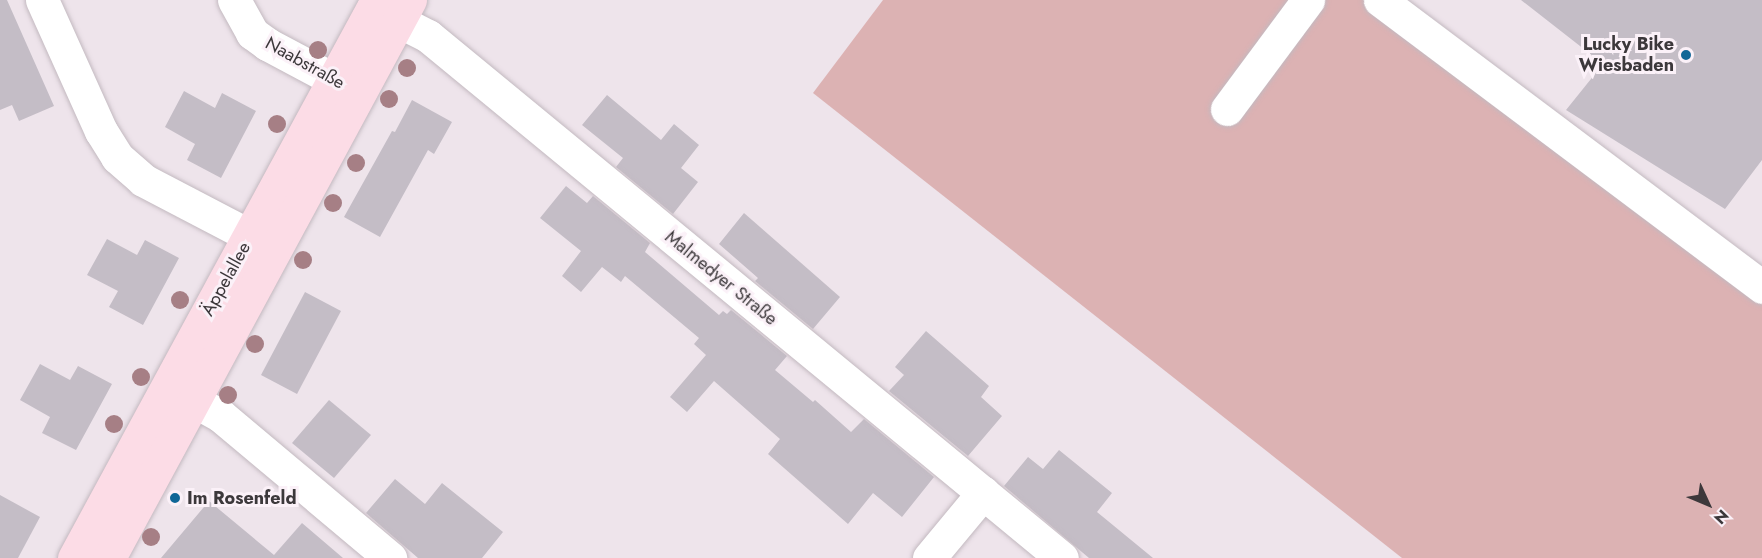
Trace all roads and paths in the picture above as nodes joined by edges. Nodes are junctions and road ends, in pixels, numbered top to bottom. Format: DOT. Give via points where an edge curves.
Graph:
graph roads {
  1 [pos="42,0"];
  2 [pos="234,0"];
  3 [pos="1308,0"];
  4 [pos="1380,0"];
  5 [pos="390,7"];
  6 [pos="347,86"];
  7 [pos="1227,109"];
  8 [pos="263,242"];
  9 [pos="1762,287"];
  10 [pos="181,393"];
  11 [pos="983,493"];
  12 [pos="74,558"];
  13 [pos="109,558"];
  14 [pos="390,558"];
  15 [pos="929,558"];
  16 [pos="1062,558"];
  1 -- 8 [label="street" via="101,131 117,157 143,180"];
  2 -- 6 [label="street, Naabstraße" via="252,33"];
  3 -- 7 [label="street"];
  4 -- 9 [label="street"];
  5 -- 6 [label="main road, Äppelallee"];
  5 -- 11 [label="street, Malmedyer Straße"];
  6 -- 8 [label="main road, Äppelallee"];
  8 -- 10 [label="main road, Äppelallee"];
  10 -- 12 [label="main road, Äppelallee"];
  10 -- 13 [label="main road, Äppelallee"];
  10 -- 14 [label="street" via="221,416"];
  11 -- 15 [label="street"];
  11 -- 16 [label="street, Malmedyer Straße"];
}
